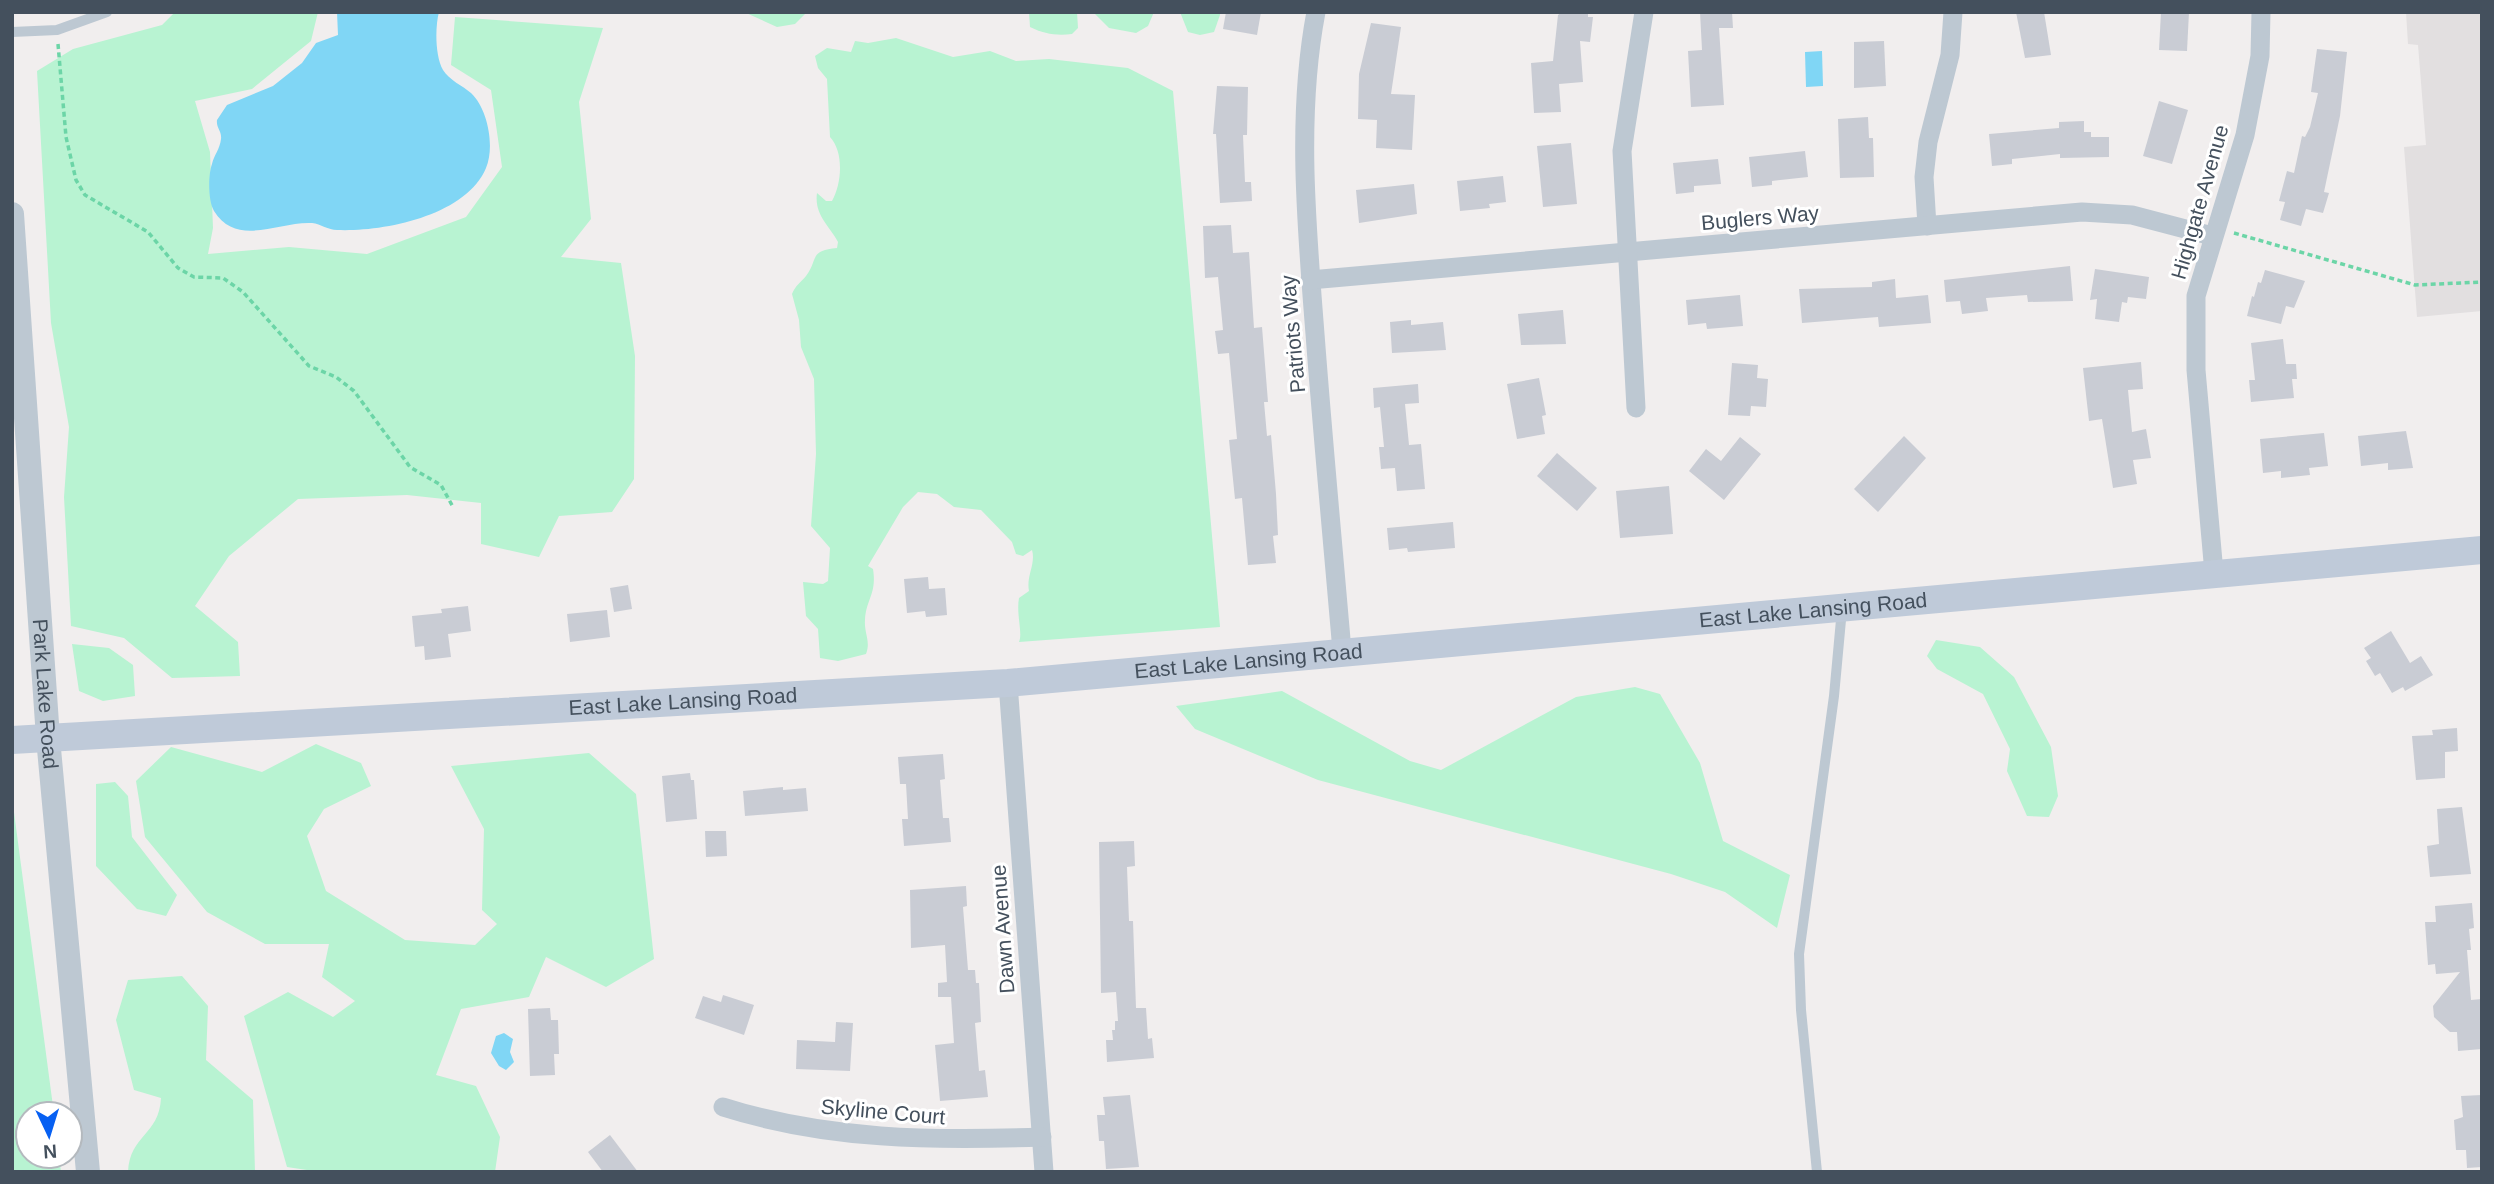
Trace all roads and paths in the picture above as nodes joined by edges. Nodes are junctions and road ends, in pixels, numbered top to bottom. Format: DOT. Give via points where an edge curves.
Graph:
graph roads {
  1 [pos="107,12"];
  2 [pos="1316,12"];
  3 [pos="1644,12"];
  4 [pos="1953,12"];
  5 [pos="2261,12"];
  6 [pos="57,30"];
  7 [pos="12,32"];
  8 [pos="1927,226"];
  9 [pos="13,228"];
  10 [pos="2213,232"];
  11 [pos="1626,252"];
  12 [pos="1310,280"];
  13 [pos="2482,282"];
  14 [pos="1636,408"];
  15 [pos="453,507"];
  16 [pos="2482,550"];
  17 [pos="2214,573"];
  18 [pos="1842,606"];
  19 [pos="1342,651"];
  20 [pos="1008,683"];
  21 [pos="48,738"];
  22 [pos="12,740"];
  23 [pos="723,1107"];
  24 [pos="1042,1137"];
  25 [pos="88,1172"];
  26 [pos="1044,1172"];
  27 [pos="1816,1172"];
  1 -- 6 [label="lane"];
  2 -- 12 [label="street, Patriots Way" via="1307,78"];
  3 -- 11 [label="street" via="1622,151"];
  4 -- 8 [label="street" via="1950,55 1928,142 1924,177"];
  5 -- 10 [label="street, Highgate Avenue" via="2260,57 2245,131"];
  6 -- 7 [label="lane"];
  6 -- 15 [label="path" via="66,137 76,180 85,195 148,232 178,268 194,277 223,278 243,292 309,366 354,391 410,467 441,485"];
  8 -- 10 [label="street, Buglers Way" via="2082,212 2132,215"];
  8 -- 11 [label="street, Buglers Way"];
  9 -- 21 [label="street, Park Lake Road"];
  10 -- 13 [label="path" via="2415,285"];
  10 -- 17 [label="street, Highgate Avenue" via="2196,296 2195,324"];
  11 -- 12 [label="street, Buglers Way"];
  11 -- 14 [label="street"];
  12 -- 19 [label="street, Patriots Way"];
  16 -- 17 [label="main road, East Lake Lansing Road"];
  17 -- 18 [label="main road, East Lake Lansing Road"];
  18 -- 19 [label="main road, East Lake Lansing Road"];
  18 -- 27 [label="lane" via="1799,954"];
  19 -- 20 [label="main road, East Lake Lansing Road"];
  20 -- 21 [label="main road, East Lake Lansing Road"];
  20 -- 24 [label="street, Dawn Avenue"];
  21 -- 22 [label="main road, East Lake Lansing Road"];
  21 -- 25 [label="street, Park Lake Road"];
  23 -- 24 [label="street, Skyline Court" via="762,1120 865,1136 940,1141"];
  24 -- 26 [label="street, Dawn Avenue"];
}
